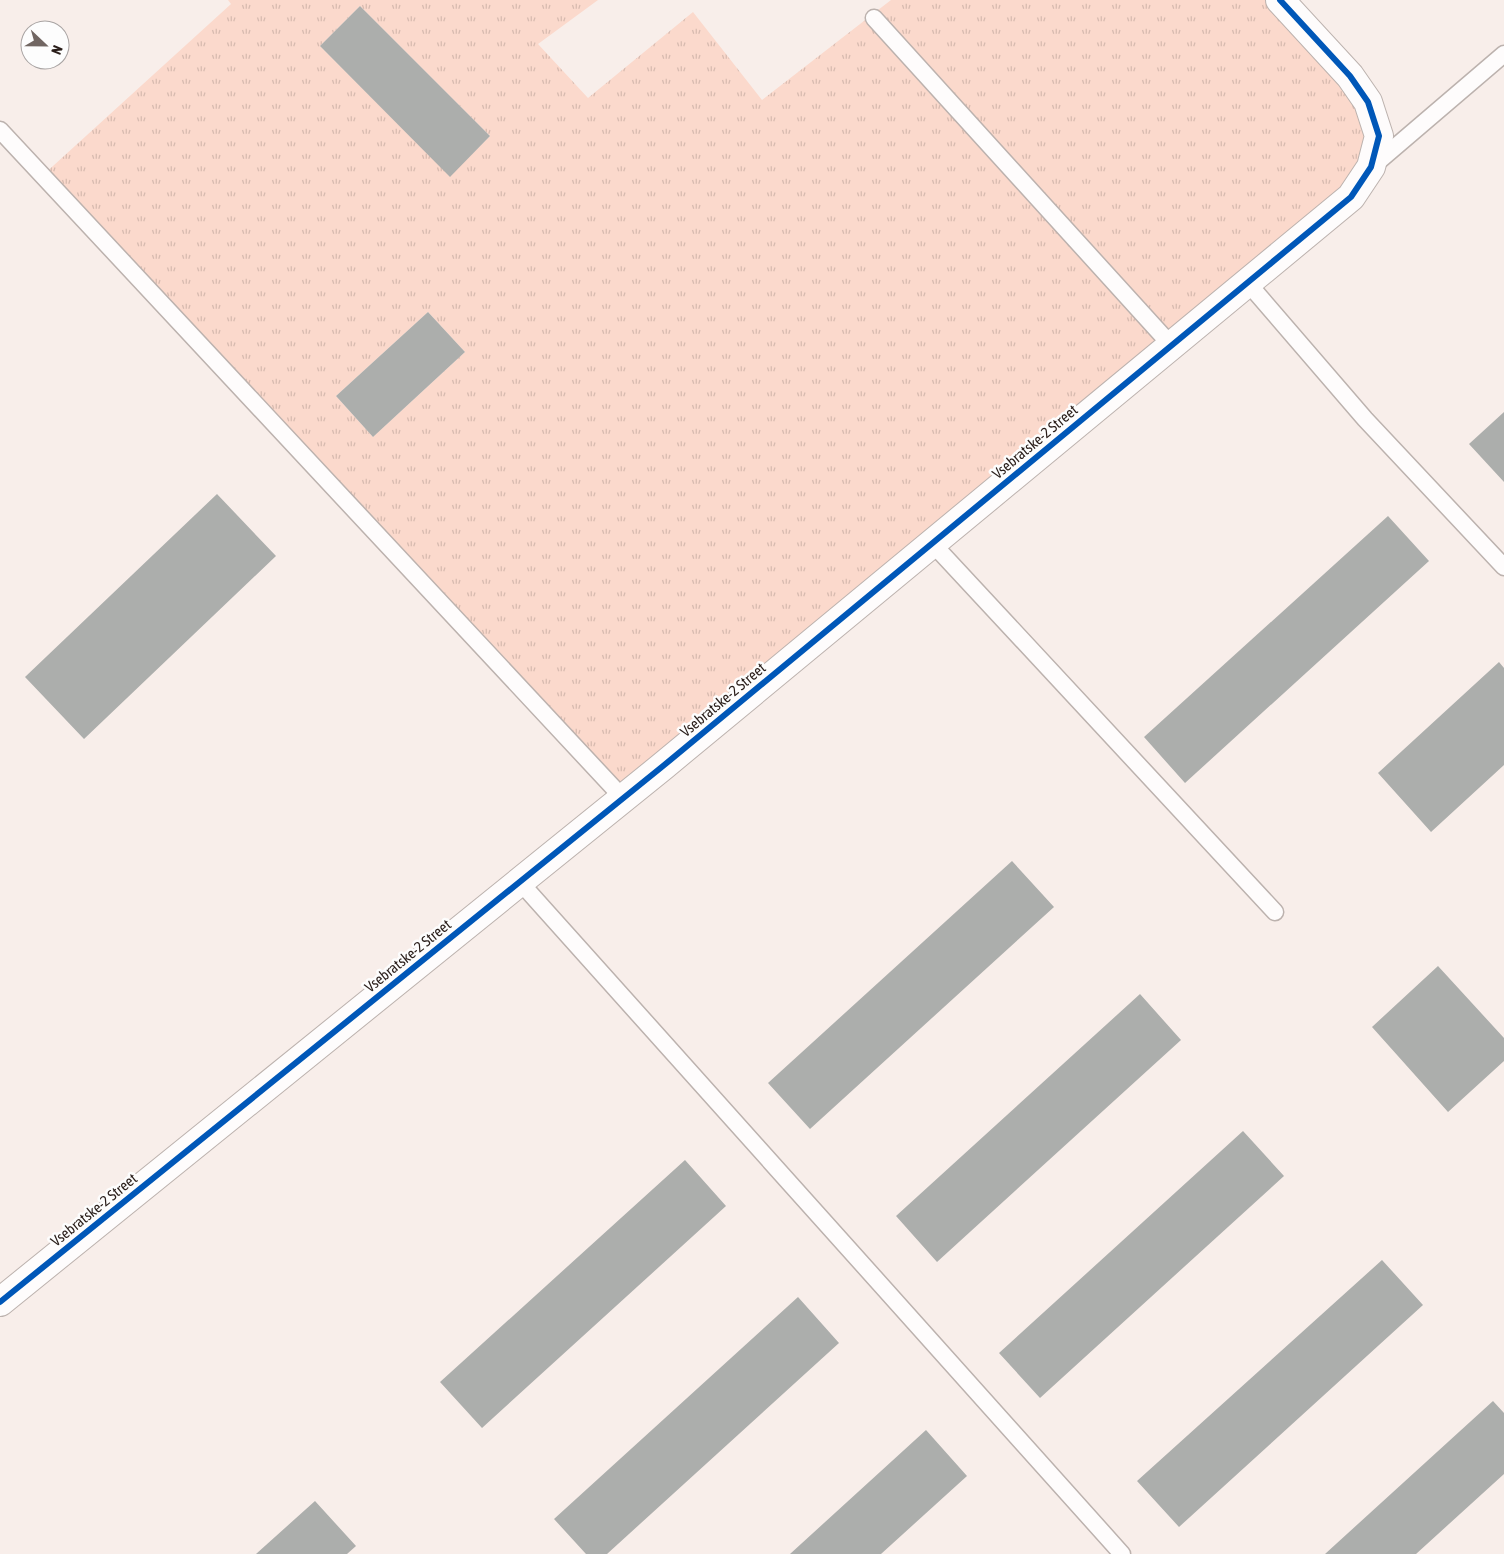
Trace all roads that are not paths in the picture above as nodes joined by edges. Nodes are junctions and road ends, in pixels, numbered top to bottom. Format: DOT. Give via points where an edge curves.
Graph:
graph roads {
  1 [pos="1280,0"];
  2 [pos="874,18"];
  3 [pos="1504,54"];
  4 [pos="0,130"];
  5 [pos="1371,167"];
  6 [pos="1247,282"];
  7 [pos="1171,345"];
  8 [pos="932,543"];
  9 [pos="1504,567"];
  10 [pos="624,798"];
  11 [pos="520,882"];
  12 [pos="1276,912"];
  13 [pos="0,1302"];
  14 [pos="1122,1554"];
  1 -- 5 [label="street, Vsebratske-2 Street" via="1350,76 1368,102 1378,136"];
  2 -- 7 [label="lane"];
  3 -- 5 [label="lane"];
  4 -- 10 [label="lane"];
  5 -- 6 [label="street, Vsebratske-2 Street" via="1351,196"];
  6 -- 7 [label="street, Vsebratske-2 Street"];
  6 -- 9 [label="lane" via="1365,419"];
  7 -- 8 [label="street, Vsebratske-2 Street"];
  8 -- 10 [label="street, Vsebratske-2 Street"];
  8 -- 12 [label="lane"];
  10 -- 11 [label="street, Vsebratske-2 Street"];
  11 -- 13 [label="street, Vsebratske-2 Street"];
  11 -- 14 [label="lane"];
}
